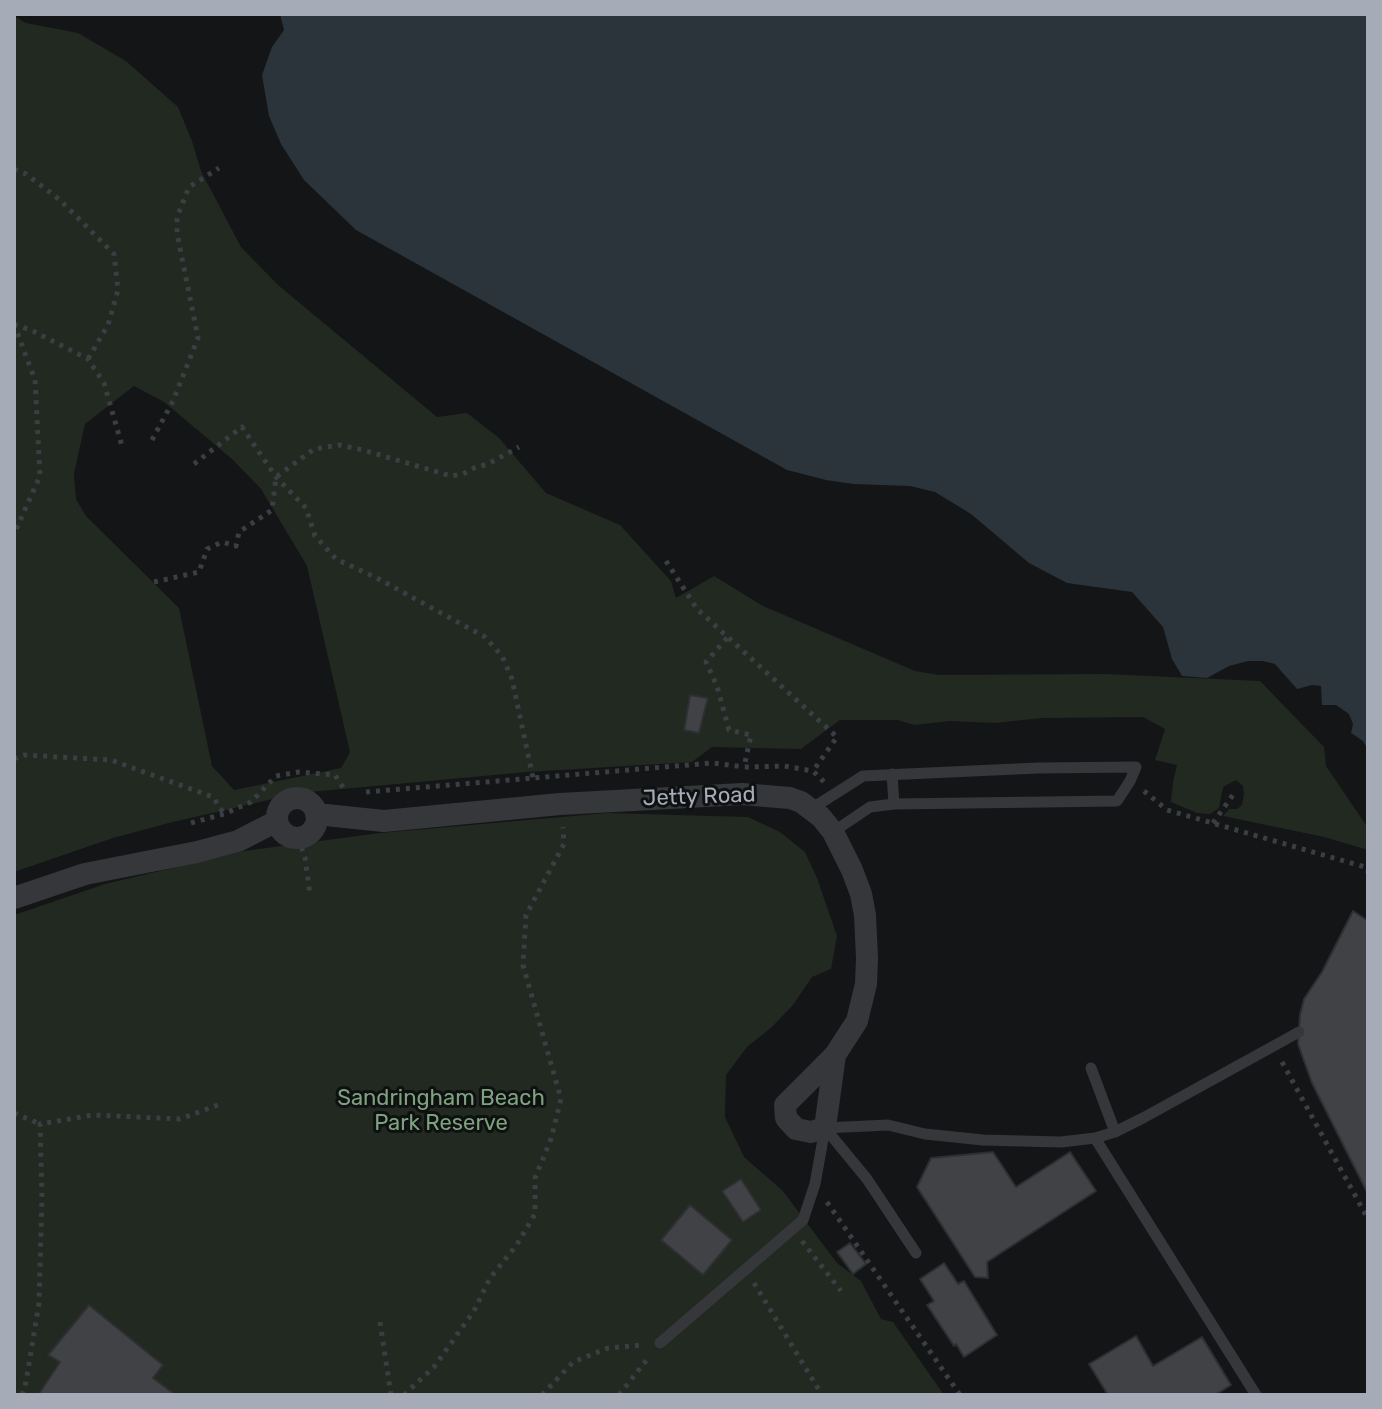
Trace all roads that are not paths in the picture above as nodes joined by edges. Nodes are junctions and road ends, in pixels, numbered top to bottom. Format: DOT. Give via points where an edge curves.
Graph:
graph roads {
  1 [pos="892,774"];
  2 [pos="894,804"];
  3 [pos="811,809"];
  4 [pos="316,814"];
  5 [pos="277,821"];
  6 [pos="833,832"];
  7 [pos="14,898"];
  8 [pos="1299,1032"];
  9 [pos="835,1055"];
  10 [pos="1091,1068"];
  11 [pos="825,1128"];
  12 [pos="1115,1132"];
  13 [pos="1095,1138"];
  14 [pos="916,1253"];
  15 [pos="660,1343"];
  16 [pos="1256,1395"];
  1 -- 2 [label="lane"];
  1 -- 2 [label="lane" via="1136,767 1117,801"];
  1 -- 3 [label="lane" via="863,776"];
  2 -- 6 [label="lane" via="870,807"];
  3 -- 4 [label="street, Jetty Road" via="790,798 742,794 384,821"];
  3 -- 6 [label="street, Jetty Road"];
  4 -- 5 [label="street" via="304,799 290,799 280,808"];
  4 -- 5 [label="street" via="313,830 298,838 282,832"];
  5 -- 7 [label="street" via="238,841 85,874"];
  6 -- 9 [label="street, Jetty Road" via="861,894 867,958 857,1021"];
  8 -- 12 [label="lane"];
  9 -- 11 [label="street, Jetty Road"];
  9 -- 11 [label="street, Jetty Road" via="785,1105 786,1118 796,1129"];
  10 -- 12 [label="lane"];
  11 -- 13 [label="lane" via="888,1125 983,1140"];
  11 -- 14 [label="lane"];
  11 -- 15 [label="lane, Jetty Road" via="803,1220"];
  12 -- 13 [label="lane"];
  13 -- 16 [label="lane"];
}
